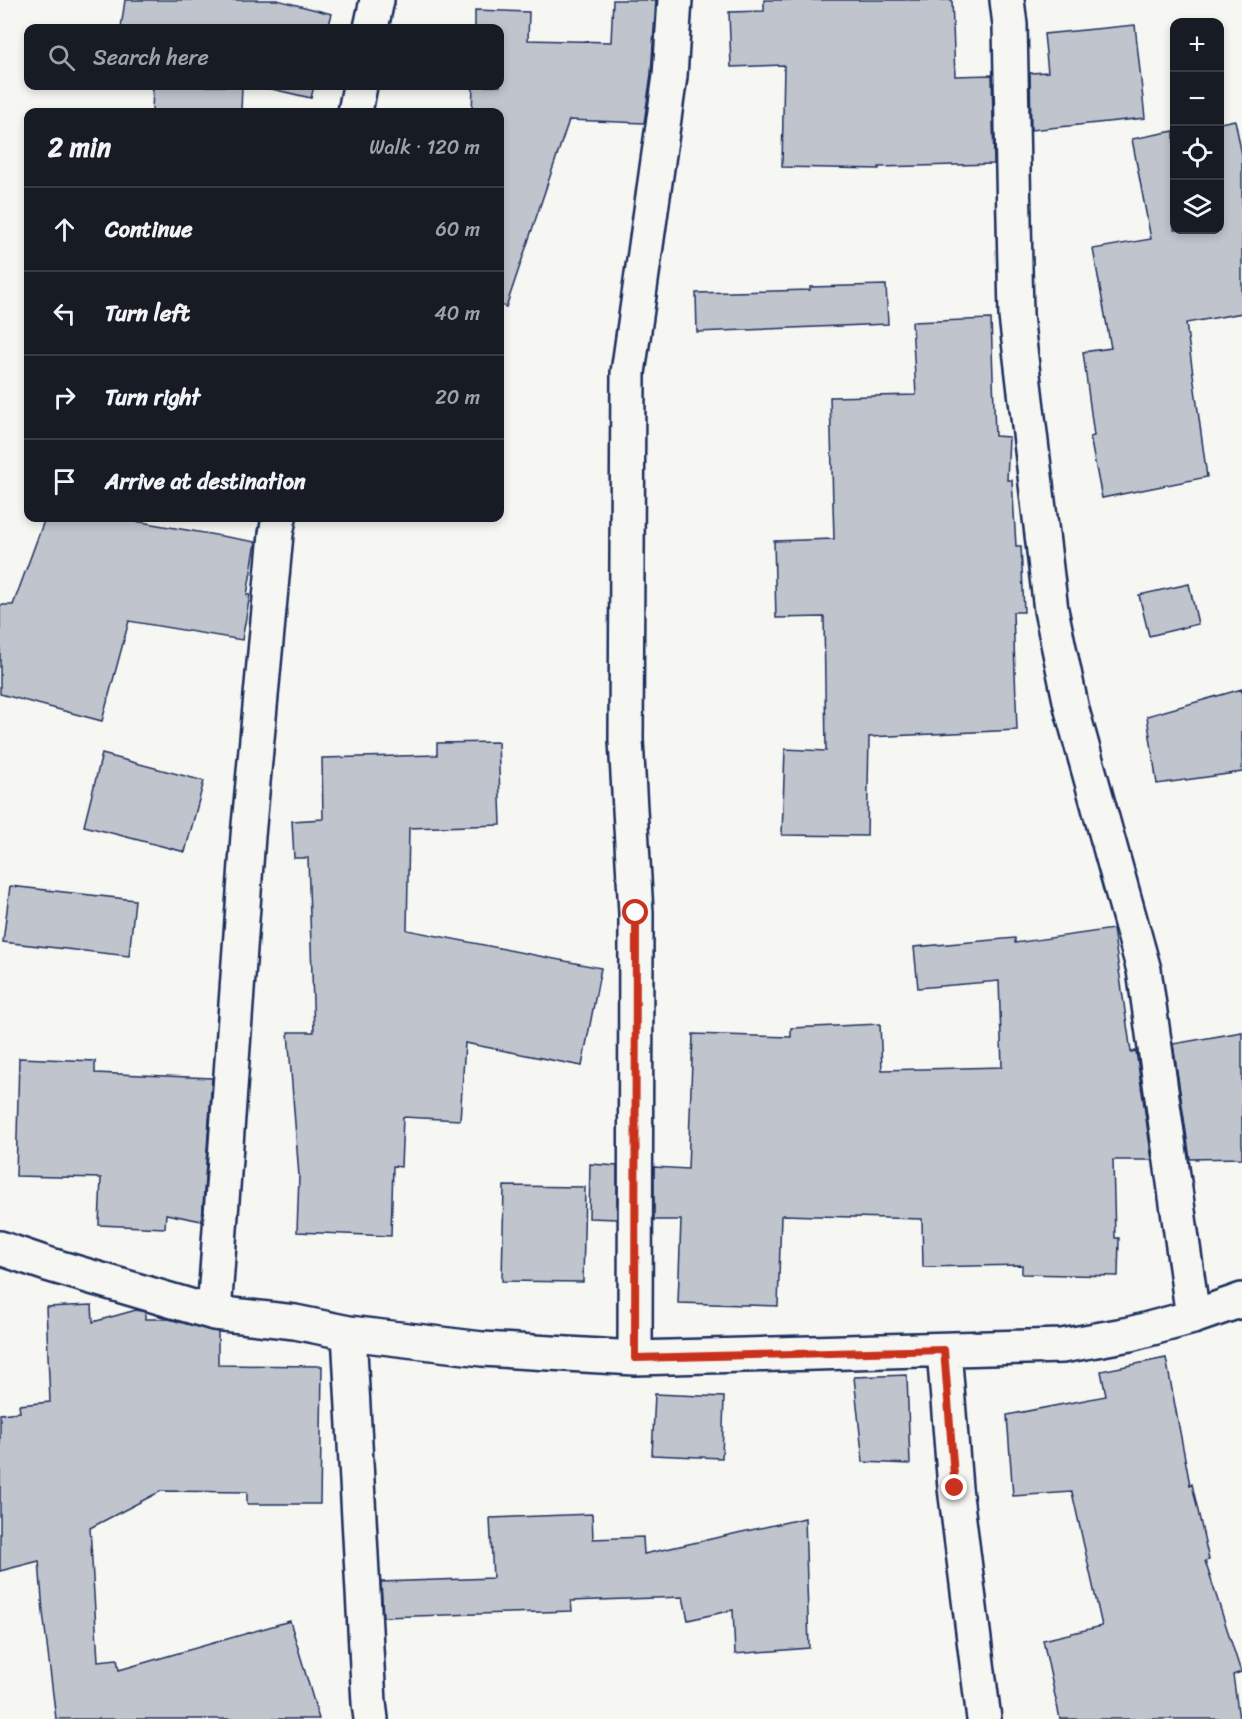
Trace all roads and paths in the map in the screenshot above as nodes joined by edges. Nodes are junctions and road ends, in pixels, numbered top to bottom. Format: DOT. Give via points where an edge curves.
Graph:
graph roads {
  1 [pos="376,0"];
  2 [pos="675,0"];
  3 [pos="1007,0"];
  4 [pos="372,24"];
  5 [pos="359,90"];
  6 [pos="356,108"];
  7 [pos="278,522"];
  8 [pos="0,1248"];
  9 [pos="1242,1300"];
  10 [pos="214,1313"];
  11 [pos="1193,1317"];
  12 [pos="349,1334"];
  13 [pos="944,1350"];
  14 [pos="635,1358"];
  15 [pos="371,1719"];
  16 [pos="984,1719"];
  1 -- 4 [label="street"];
  2 -- 14 [label="street" via="670,76 628,372 626,740 636,913"];
  3 -- 11 [label="street" via="1016,316 1051,610 1072,710 1144,970"];
  5 -- 6 [label="street"];
  7 -- 10 [label="street" via="248,836"];
  8 -- 10 [label="street"];
  9 -- 11 [label="street"];
  10 -- 12 [label="street" via="295,1322"];
  11 -- 13 [label="street" via="1062,1346"];
  12 -- 14 [label="street" via="482,1349"];
  12 -- 15 [label="street"];
  13 -- 14 [label="street"];
  13 -- 16 [label="street" via="955,1488"];
}
